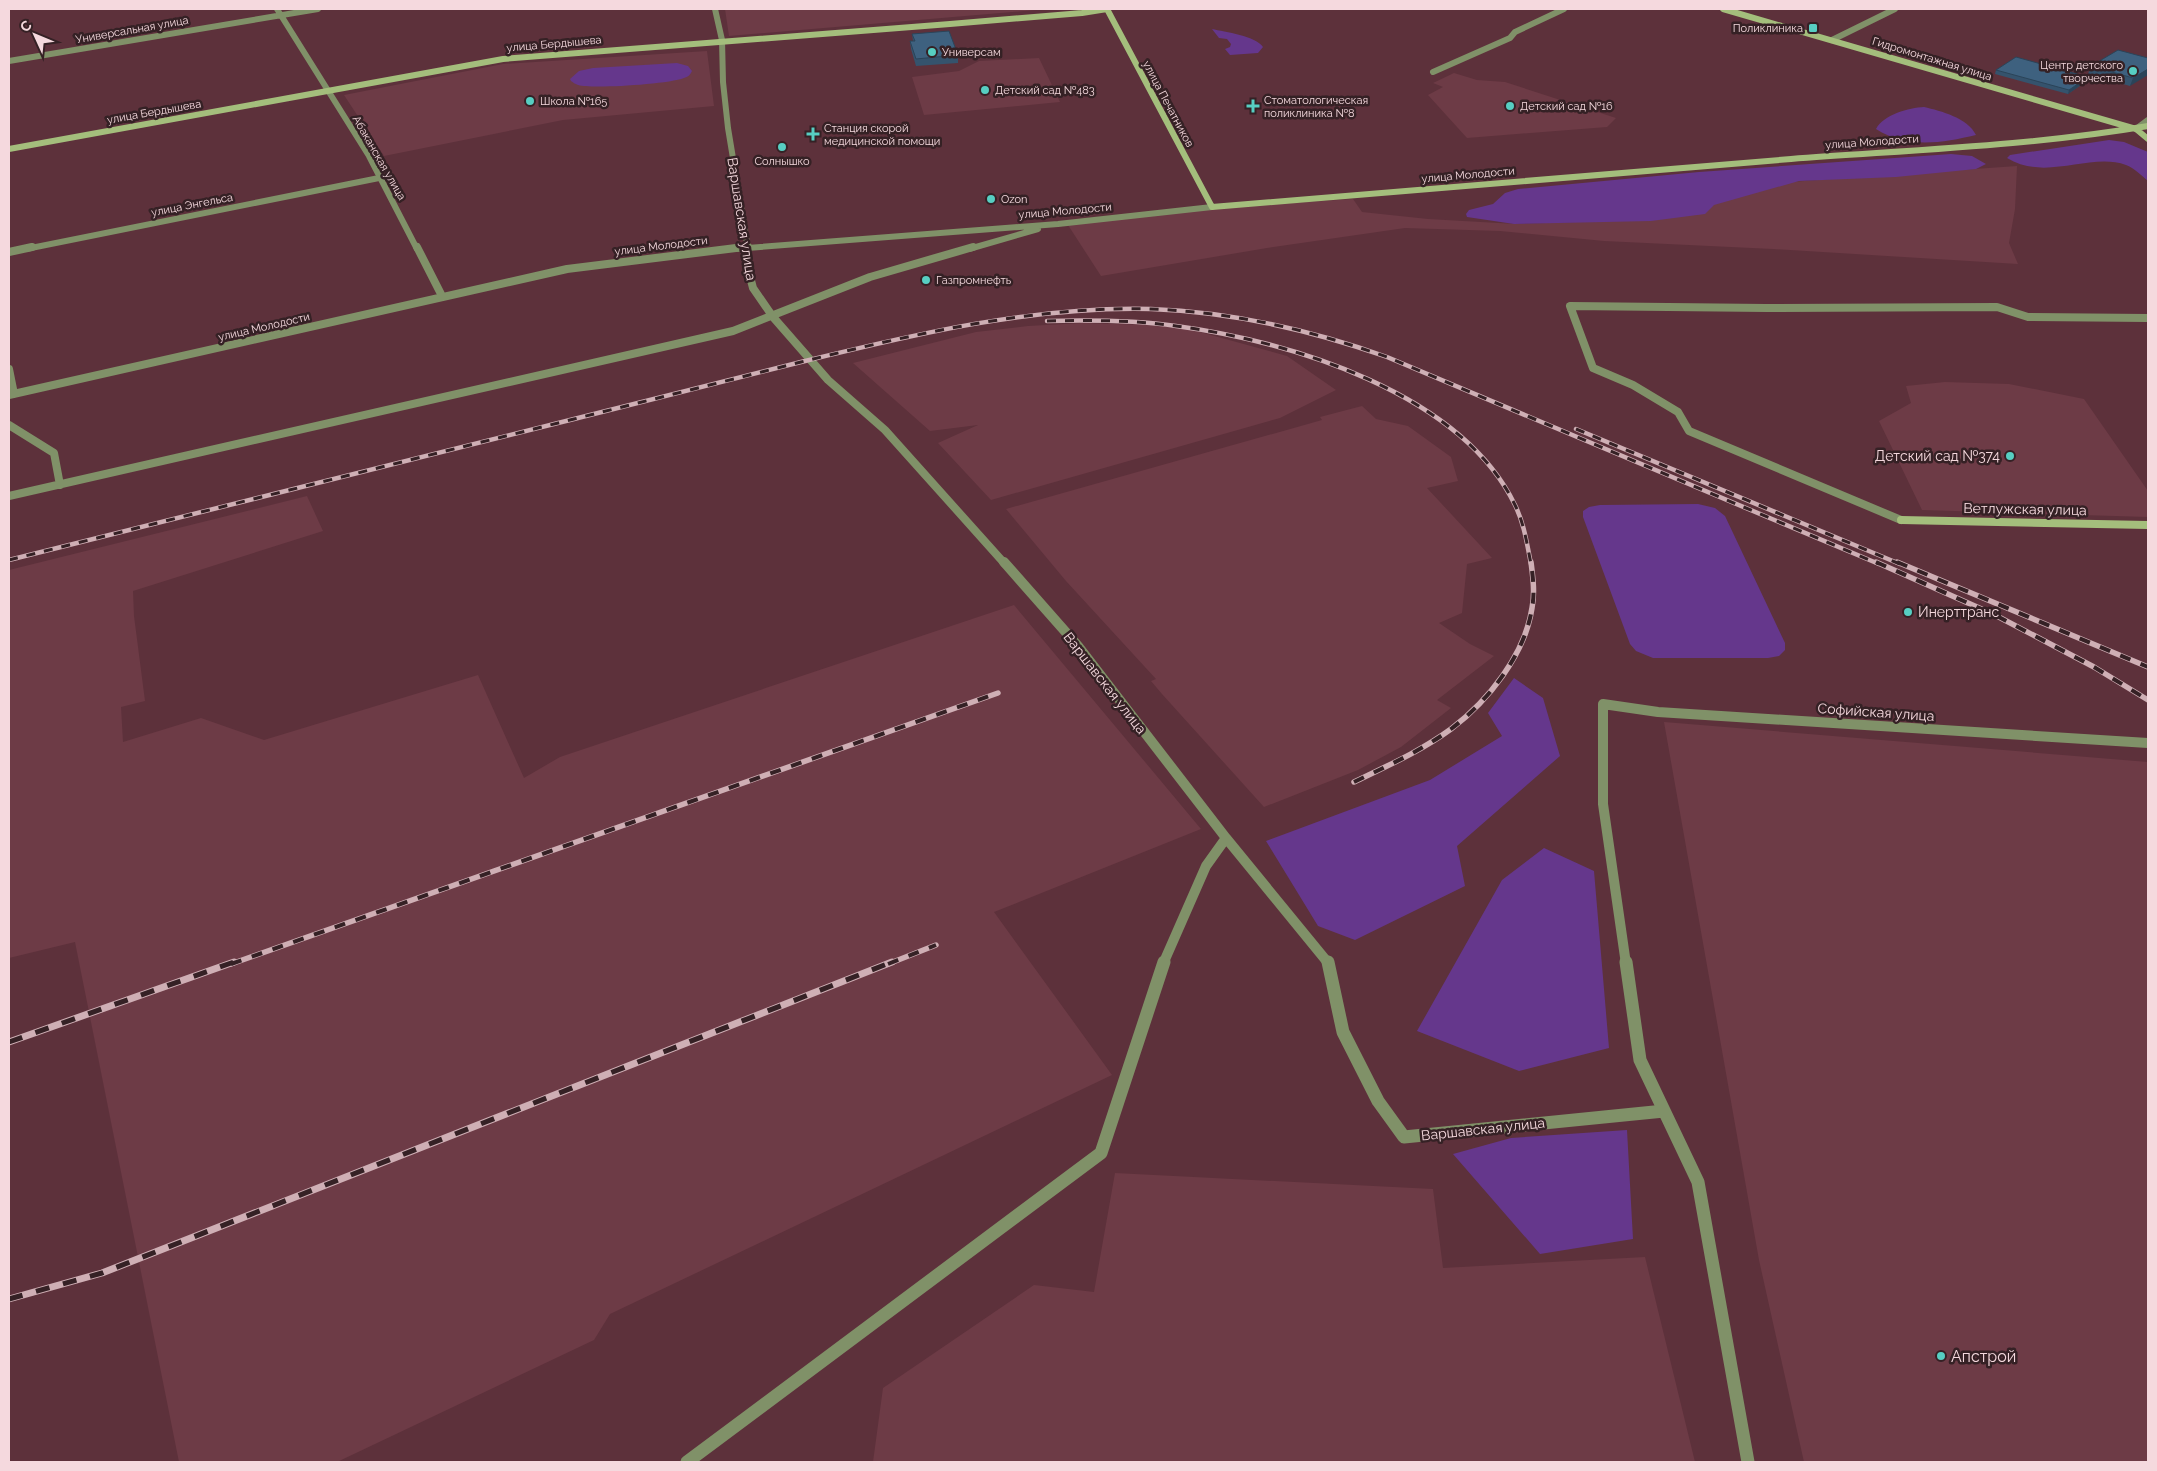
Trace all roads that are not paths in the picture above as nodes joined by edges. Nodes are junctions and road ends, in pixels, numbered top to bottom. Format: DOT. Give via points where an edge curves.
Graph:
graph roads {
  1 [pos="318,9"];
  2 [pos="715,9"];
  3 [pos="1107,9"];
  4 [pos="1564,9"];
  5 [pos="1723,9"];
  6 [pos="1894,9"];
  7 [pos="279,12"];
  8 [pos="722,40"];
  9 [pos="1832,40"];
  10 [pos="9,61"];
  11 [pos="1433,72"];
  12 [pos="326,90"];
  13 [pos="2148,120"];
  14 [pos="2148,126"];
  15 [pos="2136,129"];
  16 [pos="2148,139"];
  17 [pos="9,149"];
  18 [pos="379,178"];
  19 [pos="1212,208"];
  20 [pos="1058,224"];
  21 [pos="748,247"];
  22 [pos="9,252"];
  23 [pos="442,296"];
  24 [pos="773,317"];
  25 [pos="2148,318"];
  26 [pos="9,369"];
  27 [pos="12,394"];
  28 [pos="9,424"];
  29 [pos="60,485"];
  30 [pos="9,496"];
  31 [pos="2148,525"];
  32 [pos="2148,744"];
  33 [pos="1226,838"];
  34 [pos="1664,1111"];
  35 [pos="687,1462"];
  36 [pos="1748,1462"];
  1 -- 7 [label="street, Универсальная улица"];
  2 -- 8 [label="street, Варшавская улица"];
  3 -- 8 [label="street, улица Бердышева"];
  3 -- 19 [label="street, улица Печатников"];
  4 -- 11 [label="street" via="1514,32 1510,38"];
  5 -- 9 [label="street, Гидромонтажная улица"];
  6 -- 9 [label="street"];
  7 -- 10 [label="street, Универсальная улица"];
  7 -- 12 [label="street, Абаканская улица"];
  8 -- 12 [label="street, улица Бердышева" via="503,59"];
  8 -- 21 [label="street, Варшавская улица" via="728,128"];
  9 -- 15 [label="street, Гидромонтажная улица"];
  12 -- 17 [label="street, улица Бердышева"];
  12 -- 18 [label="street, Абаканская улица" via="369,156"];
  13 -- 15 [label="street"];
  14 -- 15 [label="street, улица Молодости"];
  15 -- 16 [label="street"];
  15 -- 19 [label="street, улица Молодости" via="1986,146 1794,158"];
  18 -- 22 [label="street, улица Энгельса"];
  18 -- 23 [label="street, Абаканская улица"];
  19 -- 20 [label="street, улица Молодости"];
  20 -- 21 [label="street, улица Молодости"];
  20 -- 24 [label="street" via="870,277"];
  21 -- 23 [label="street, улица Молодости" via="567,269"];
  21 -- 24 [label="street, Варшавская улица" via="748,269 753,288"];
  23 -- 27 [label="street, улица Молодости"];
  24 -- 29 [label="street" via="733,331"];
  24 -- 33 [label="street, Варшавская улица" via="828,380 885,430 1078,646"];
  25 -- 31 [label="street, Ветлужская улица" via="2028,317 1997,307 1570,306 1592,368 1633,385 1678,412 1689,431 1901,520"];
  26 -- 27 [label="street"];
  28 -- 29 [label="street" via="54,453"];
  29 -- 30 [label="street"];
  32 -- 34 [label="street, Софийская улица" via="1658,712 1604,704 1603,804 1638,1050"];
  33 -- 34 [label="street, Варшавская улица" via="1330,965 1343,1032 1378,1101 1404,1137"];
  33 -- 35 [label="street" via="1206,866 1159,973 1101,1153"];
  34 -- 36 [label="street" via="1698,1182"];
}
